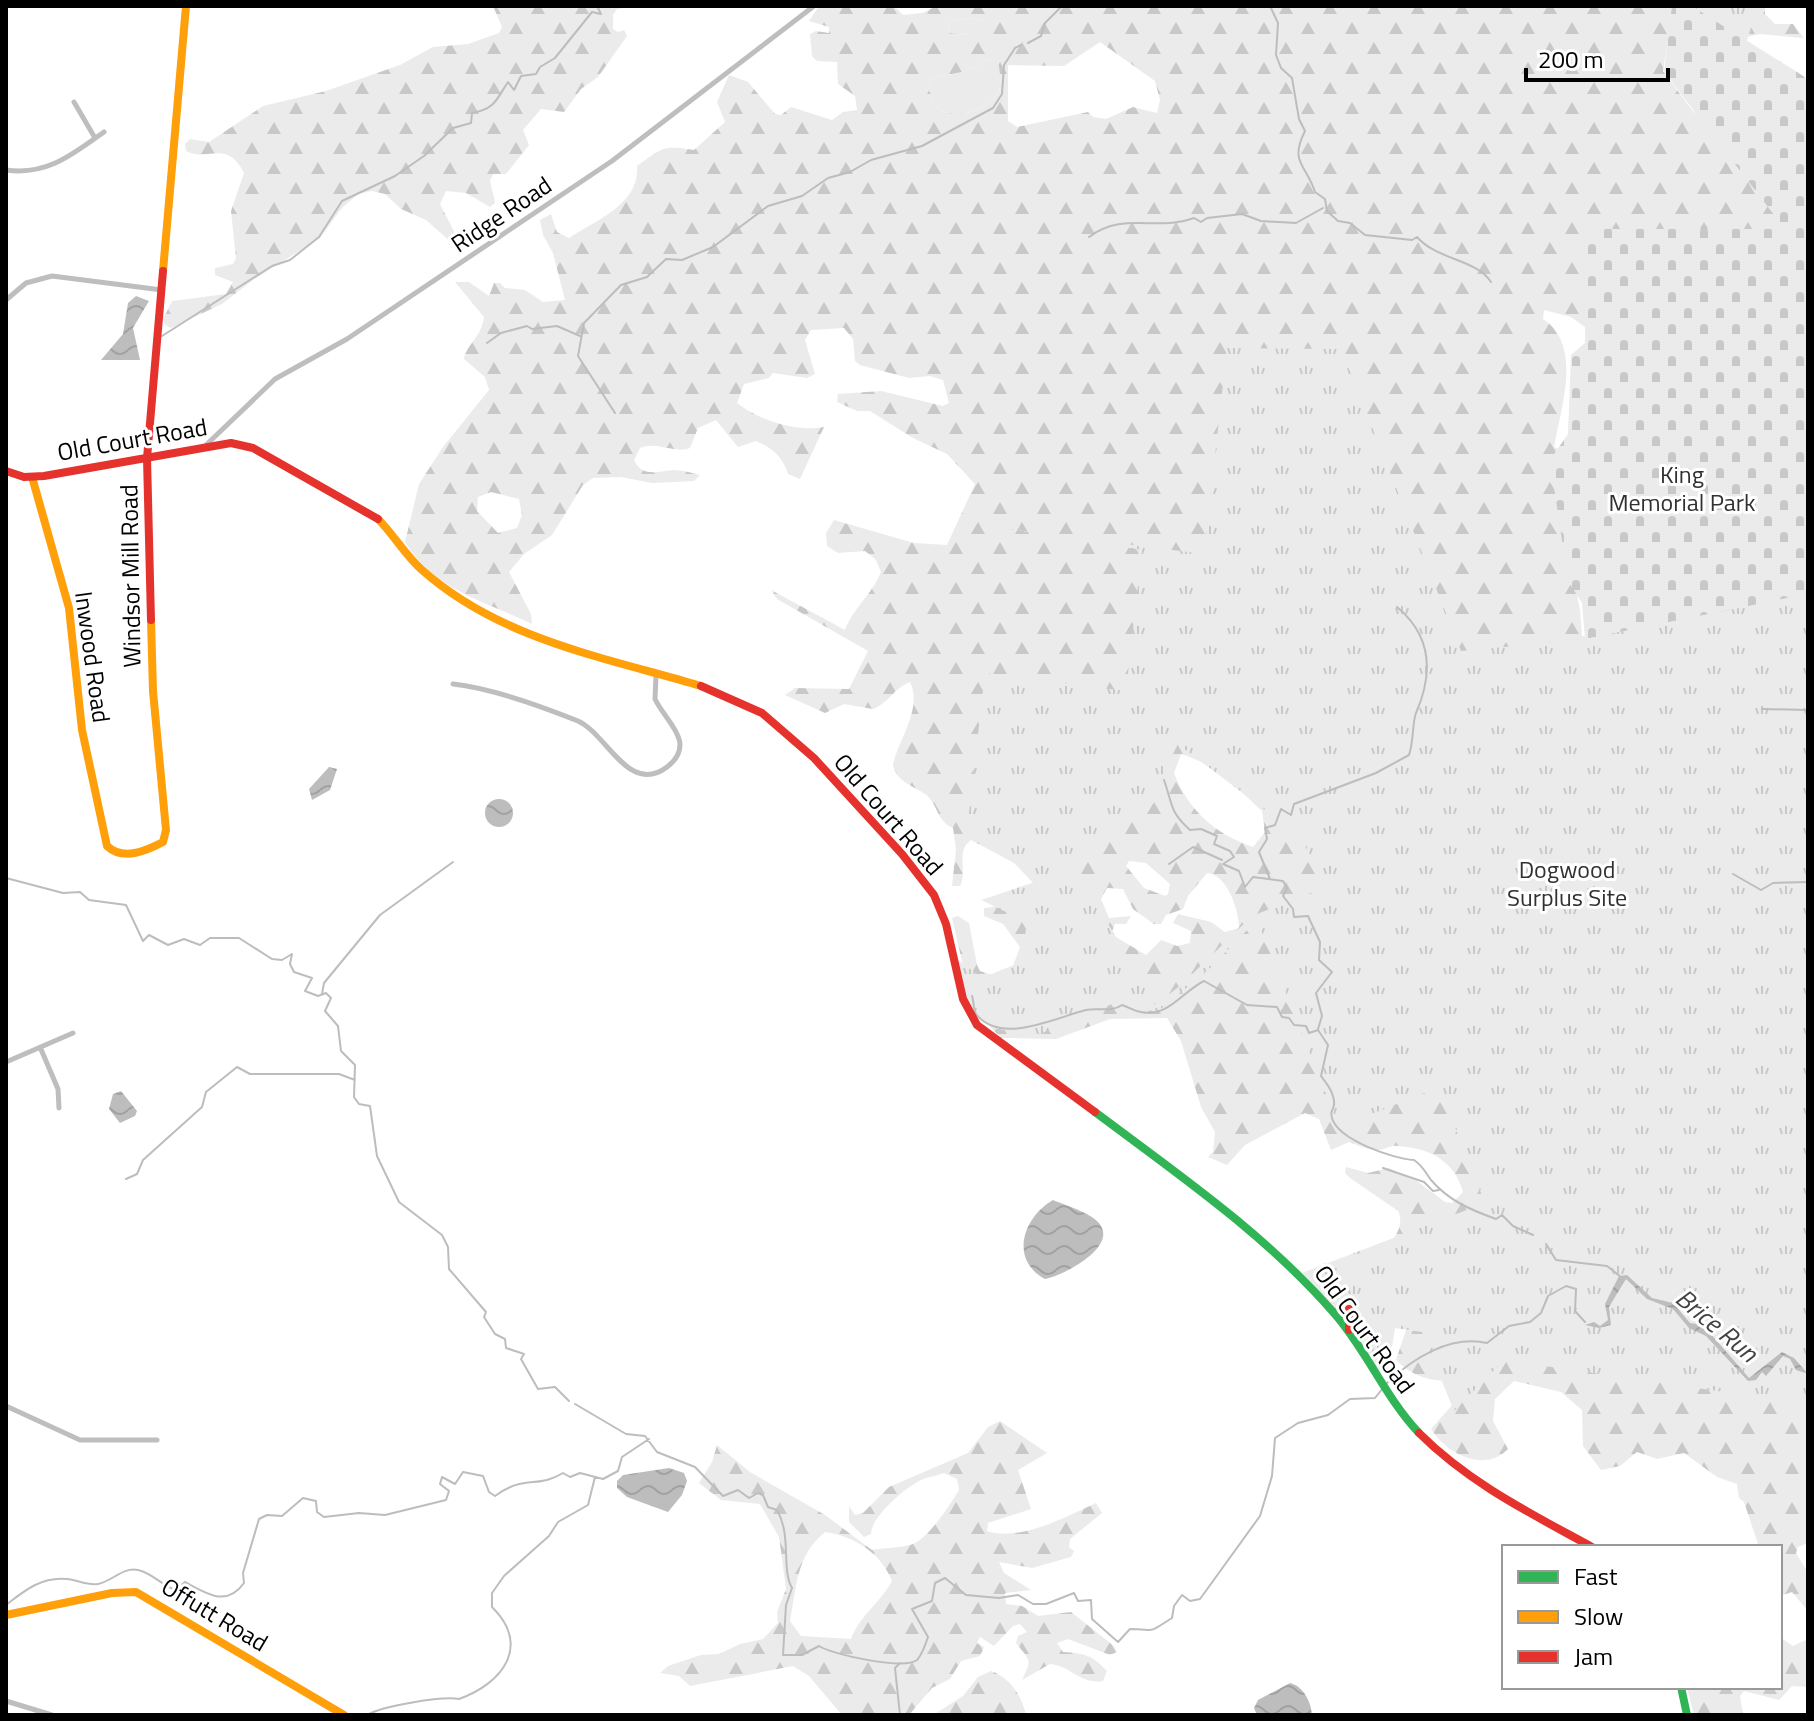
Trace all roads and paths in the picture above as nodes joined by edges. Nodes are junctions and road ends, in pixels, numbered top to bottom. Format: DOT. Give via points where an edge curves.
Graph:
graph roads {
  1 [pos="186,6"];
  2 [pos="814,6"];
  3 [pos="74,102"];
  4 [pos="104,132"];
  5 [pos="95,138"];
  6 [pos="6,170"];
  7 [pos="162,290"];
  8 [pos="6,300"];
  9 [pos="205,446"];
  10 [pos="147,458"];
  11 [pos="6,471"];
  12 [pos="32,477"];
  13 [pos="656,675"];
  14 [pos="453,684"];
  15 [pos="107,846"];
  16 [pos="73,1033"];
  17 [pos="40,1047"];
  18 [pos="6,1062"];
  19 [pos="59,1108"];
  20 [pos="1349,1309"];
  21 [pos="1350,1334"];
  22 [pos="6,1406"];
  23 [pos="157,1440"];
  24 [pos="1589,1545"];
  25 [pos="6,1615"];
  26 [pos="1681,1689"];
  27 [pos="6,1701"];
  28 [pos="52,1715"];
  29 [pos="344,1715"];
  30 [pos="1687,1715"];
  1 -- 7 [label="main road, Windsor Mill Road"];
  2 -- 9 [label="street, Ridge Road" via="596,171 347,339 275,379"];
  3 -- 5 [label="street"];
  4 -- 5 [label="street"];
  5 -- 6 [label="street" via="44,169"];
  7 -- 8 [label="street" via="52,276 26,283"];
  7 -- 10 [label="main road, Windsor Mill Road"];
  9 -- 10 [label="main road, Old Court Road"];
  9 -- 13 [label="main road, Old Court Road" via="231,443 253,448 358,504 385,525 430,577 520,630"];
  10 -- 12 [label="main road, Old Court Road"];
  10 -- 15 [label="main road, Windsor Mill Road" via="153,691 166,835 158,845 129,854 116,854"];
  11 -- 12 [label="main road, Old Court Road"];
  12 -- 15 [label="main road, Inwood Road" via="69,608 84,739"];
  13 -- 14 [label="street" via="655,699 675,725 680,744 675,759 652,774 626,767 580,722"];
  13 -- 21 [label="main road, Old Court Road" via="750,707 788,732 932,892 946,925 964,1000 977,1025 1255,1232 1303,1276"];
  16 -- 17 [label="street"];
  17 -- 18 [label="street"];
  17 -- 19 [label="street" via="58,1089"];
  20 -- 21 [label="main road"];
  21 -- 24 [label="main road, Old Court Road" via="1419,1434 1462,1472"];
  22 -- 23 [label="street" via="80,1440"];
  25 -- 29 [label="main road, Offutt Road" via="136,1592"];
  26 -- 30 [label="main road"];
  27 -- 28 [label="street"];
}
